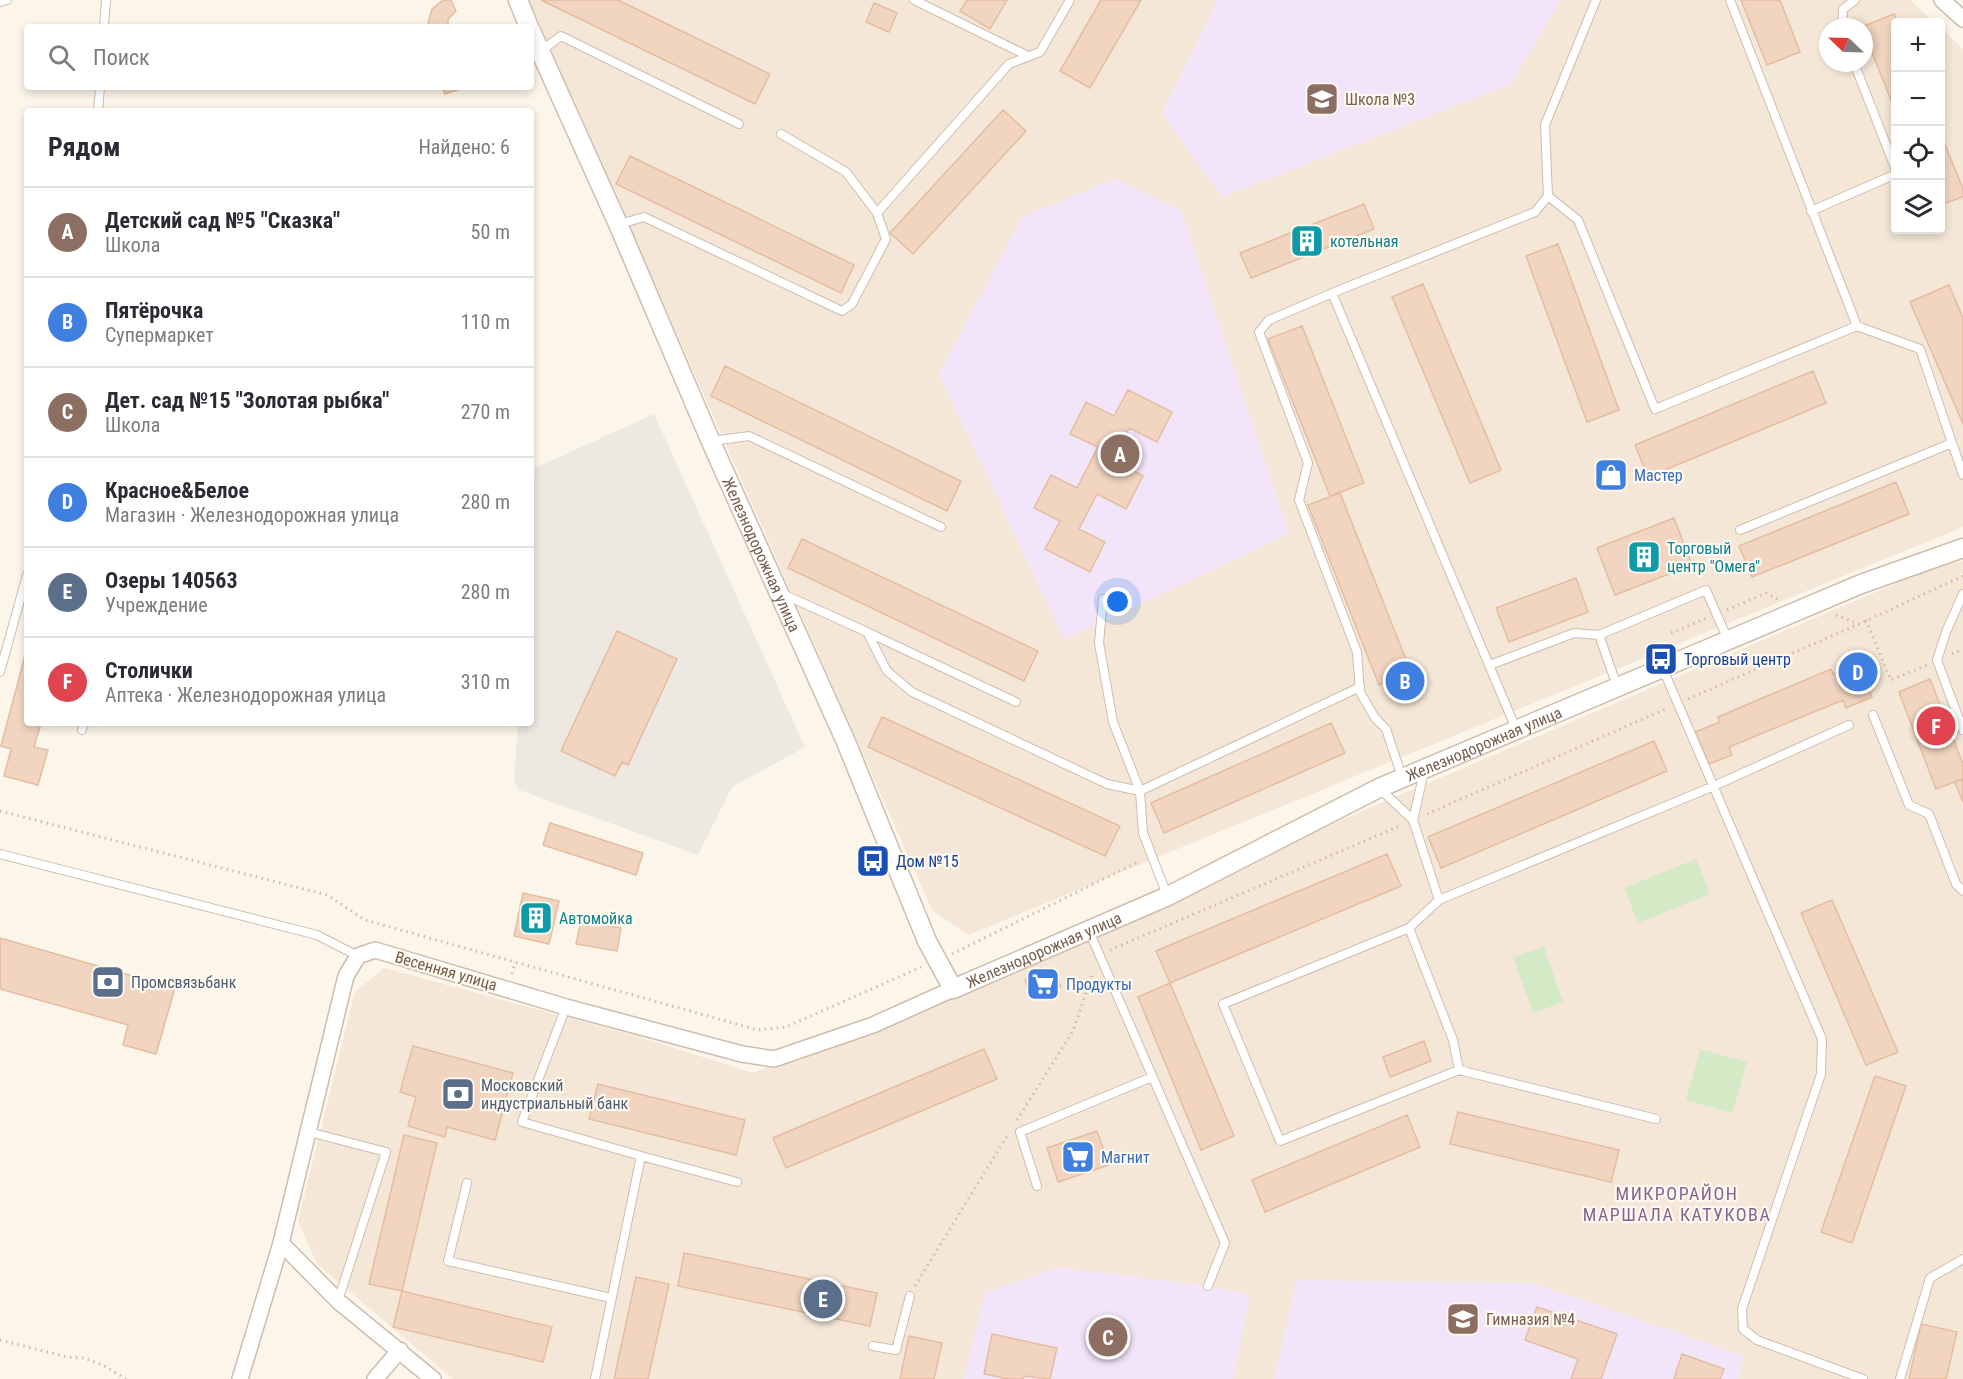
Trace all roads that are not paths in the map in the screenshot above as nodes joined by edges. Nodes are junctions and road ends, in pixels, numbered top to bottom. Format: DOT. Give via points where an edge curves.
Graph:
graph roads {
  1 [pos="8,0"];
  2 [pos="106,0"];
  3 [pos="518,0"];
  4 [pos="914,0"];
  5 [pos="1070,0"];
  6 [pos="1596,0"];
  7 [pos="1730,0"];
  8 [pos="1855,0"];
  9 [pos="1942,0"];
  10 [pos="0,2"];
  11 [pos="1842,18"];
  12 [pos="1963,19"];
  13 [pos="104,24"];
  14 [pos="528,24"];
  15 [pos="534,38"];
  16 [pos="540,52"];
  17 [pos="1028,56"];
  18 [pos="1857,72"];
  19 [pos="100,90"];
  20 [pos="98,108"];
  21 [pos="739,124"];
  22 [pos="781,134"];
  23 [pos="1891,159"];
  24 [pos="1891,174"];
  25 [pos="1548,196"];
  26 [pos="1811,211"];
  27 [pos="877,213"];
  28 [pos="618,224"];
  29 [pos="1332,293"];
  30 [pos="1857,326"];
  31 [pos="711,442"];
  32 [pos="1952,443"];
  33 [pos="1963,476"];
  34 [pos="941,527"];
  35 [pos="1740,530"];
  36 [pos="1963,549"];
  37 [pos="24,586"];
  38 [pos="777,591"];
  39 [pos="1963,594"];
  40 [pos="1103,599"];
  41 [pos="867,632"];
  42 [pos="1599,635"];
  43 [pos="1728,640"];
  44 [pos="1490,665"];
  45 [pos="1662,668"];
  46 [pos="0,672"];
  47 [pos="1360,687"];
  48 [pos="1617,687"];
  49 [pos="1016,702"];
  50 [pos="1873,715"];
  51 [pos="1850,725"];
  52 [pos="1516,730"];
  53 [pos="1963,730"];
  54 [pos="1424,770"];
  55 [pos="1403,778"];
  56 [pos="1714,786"];
  57 [pos="1379,788"];
  58 [pos="1140,791"];
  59 [pos="1413,820"];
  60 [pos="0,854"];
  61 [pos="1963,891"];
  62 [pos="1168,896"];
  63 [pos="1439,900"];
  64 [pos="1409,928"];
  65 [pos="1088,930"];
  66 [pos="358,956"];
  67 [pos="952,989"];
  68 [pos="566,1007"];
  69 [pos="1459,1070"];
  70 [pos="1152,1077"];
  71 [pos="1656,1119"];
  72 [pos="309,1132"];
  73 [pos="641,1156"];
  74 [pos="737,1182"];
  75 [pos="467,1183"];
  76 [pos="1037,1186"];
  77 [pos="281,1243"];
  78 [pos="1963,1259"];
  79 [pos="1208,1286"];
  80 [pos="910,1296"];
  81 [pos="611,1298"];
  82 [pos="338,1301"];
  83 [pos="873,1346"];
  84 [pos="400,1350"];
  85 [pos="240,1379"];
  86 [pos="375,1379"];
  87 [pos="433,1379"];
  88 [pos="595,1379"];
  89 [pos="1863,1379"];
  90 [pos="1900,1379"];
  1 -- 10 [label="lane"];
  2 -- 13 [label="lane"];
  3 -- 14 [label="street, Железнодорожная улица"];
  4 -- 17 [label="lane"];
  5 -- 17 [label="lane" via="1040,52"];
  6 -- 25 [label="lane" via="1545,125"];
  7 -- 26 [label="lane"];
  8 -- 11 [label="lane" via="1843,9"];
  9 -- 12 [label="street"];
  15 -- 16 [label="street, Железнодорожная улица"];
  16 -- 21 [label="lane" via="561,36"];
  16 -- 28 [label="street, Железнодорожная улица"];
  17 -- 27 [label="lane" via="1009,64"];
  18 -- 23 [label="lane"];
  19 -- 20 [label="lane"];
  22 -- 27 [label="lane" via="846,172"];
  24 -- 26 [label="lane"];
  25 -- 29 [label="lane" via="1535,212"];
  25 -- 30 [label="lane" via="1578,220 1655,409"];
  26 -- 30 [label="lane"];
  27 -- 28 [label="lane" via="886,239 852,304 842,311 644,217"];
  28 -- 31 [label="street, Железнодорожная улица"];
  29 -- 44 [label="lane"];
  29 -- 47 [label="lane" via="1269,320 1258,332 1308,463 1299,500 1357,652"];
  30 -- 32 [label="lane" via="1920,349"];
  31 -- 34 [label="lane" via="749,435"];
  31 -- 38 [label="street, Железнодорожная улица"];
  32 -- 33 [label="lane"];
  32 -- 35 [label="lane"];
  36 -- 43 [label="street, Железнодорожная улица" via="1861,584"];
  37 -- 46 [label="lane"];
  38 -- 41 [label="lane"];
  38 -- 67 [label="street, Железнодорожная улица" via="846,742 927,941"];
  39 -- 53 [label="lane" via="1937,660"];
  40 -- 58 [label="lane" via="1099,644 1113,722"];
  41 -- 49 [label="lane"];
  41 -- 58 [label="lane" via="887,671 912,692 1107,784"];
  42 -- 43 [label="lane" via="1706,590"];
  42 -- 44 [label="lane" via="1574,633"];
  42 -- 48 [label="lane"];
  43 -- 45 [label="street, Железнодорожная улица"];
  44 -- 52 [label="lane"];
  45 -- 48 [label="street, Железнодорожная улица"];
  45 -- 56 [label="lane"];
  47 -- 55 [label="lane" via="1375,718 1386,729"];
  47 -- 58 [label="lane"];
  48 -- 52 [label="street, Железнодорожная улица"];
  50 -- 61 [label="lane" via="1909,805 1929,814 1956,884"];
  51 -- 56 [label="lane"];
  52 -- 54 [label="street, Железнодорожная улица"];
  54 -- 55 [label="street, Железнодорожная улица"];
  54 -- 59 [label="lane"];
  55 -- 57 [label="street, Железнодорожная улица"];
  56 -- 63 [label="lane"];
  56 -- 89 [label="lane" via="1822,1039 1821,1074 1742,1309 1743,1329 1757,1340"];
  57 -- 59 [label="lane"];
  57 -- 62 [label="street, Железнодорожная улица"];
  58 -- 62 [label="lane" via="1143,833"];
  59 -- 63 [label="lane"];
  60 -- 66 [label="lane" via="317,936"];
  62 -- 65 [label="street, Железнодорожная улица"];
  63 -- 64 [label="lane"];
  64 -- 69 [label="lane" via="1453,1040"];
  64 -- 69 [label="lane" via="1222,1004 1280,1141"];
  65 -- 67 [label="street, Железнодорожная улица"];
  65 -- 70 [label="lane"];
  66 -- 68 [label="street, Весенняя улица" via="375,950"];
  66 -- 72 [label="street" via="346,976"];
  67 -- 68 [label="street, Весенняя улица" via="873,1025 774,1059"];
  68 -- 73 [label="lane" via="522,1122"];
  69 -- 71 [label="lane"];
  70 -- 76 [label="lane" via="1020,1132"];
  70 -- 79 [label="lane" via="1225,1243"];
  72 -- 77 [label="street"];
  72 -- 82 [label="lane" via="386,1152"];
  73 -- 74 [label="lane"];
  73 -- 81 [label="lane"];
  75 -- 81 [label="lane" via="448,1261"];
  77 -- 82 [label="street"];
  77 -- 85 [label="street"];
  78 -- 90 [label="lane" via="1930,1278"];
  80 -- 83 [label="lane" via="896,1350"];
  81 -- 88 [label="lane"];
  82 -- 84 [label="street"];
  84 -- 86 [label="street"];
  84 -- 87 [label="street"];
}
